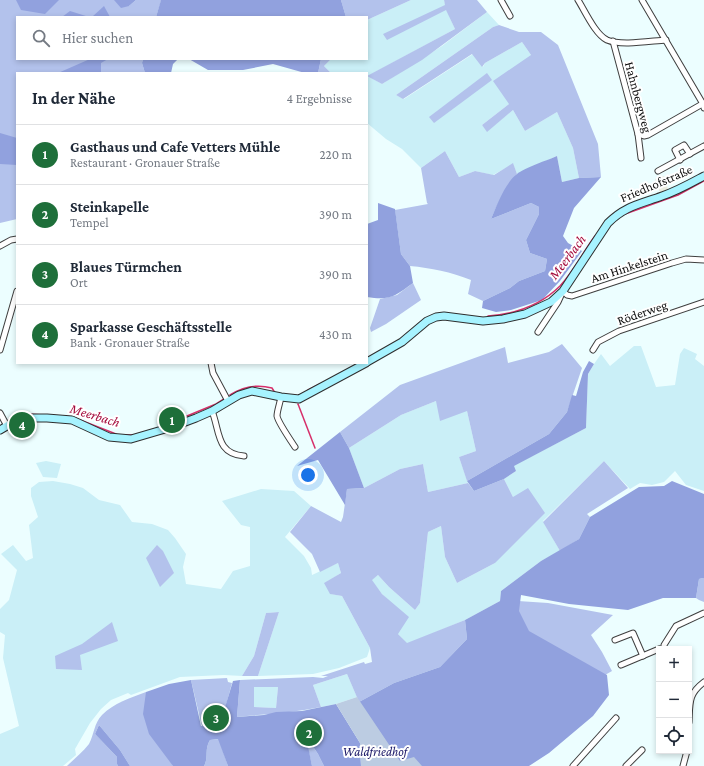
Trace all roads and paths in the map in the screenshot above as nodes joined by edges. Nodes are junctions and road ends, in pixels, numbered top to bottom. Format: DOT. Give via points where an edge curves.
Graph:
graph roads {
  1 [pos="501,0"];
  2 [pos="578,0"];
  3 [pos="642,0"];
  4 [pos="510,16"];
  5 [pos="666,40"];
  6 [pos="613,41"];
  7 [pos="704,105"];
  8 [pos="638,134"];
  9 [pos="704,146"];
  10 [pos="690,154"];
  11 [pos="640,158"];
  12 [pos="680,160"];
  13 [pos="658,172"];
  14 [pos="704,176"];
  15 [pos="16,239"];
  16 [pos="0,246"];
  17 [pos="704,260"];
  18 [pos="562,291"];
  19 [pos="16,294"];
  20 [pos="704,302"];
  21 [pos="538,332"];
  22 [pos="0,350"];
  23 [pos="593,350"];
  24 [pos="368,362"];
  25 [pos="211,364"];
  26 [pos="364,364"];
  27 [pos="281,397"];
  28 [pos="228,401"];
  29 [pos="212,411"];
  30 [pos="0,413"];
  31 [pos="6,423"];
  32 [pos="0,430"];
  33 [pos="295,447"];
  34 [pos="244,456"];
  35 [pos="704,613"];
  36 [pos="616,640"];
  37 [pos="663,646"];
  38 [pos="656,651"];
  39 [pos="643,656"];
  40 [pos="621,665"];
  41 [pos="704,682"];
  42 [pos="692,692"];
  43 [pos="616,718"];
  44 [pos="642,750"];
  45 [pos="686,754"];
  46 [pos="572,766"];
  47 [pos="626,766"];
  48 [pos="683,766"];
  1 -- 4 [label="street"];
  2 -- 6 [label="street" via="606,40"];
  3 -- 5 [label="street"];
  5 -- 6 [label="street"];
  5 -- 7 [label="street"];
  6 -- 8 [label="street, Hahnbergweg"];
  7 -- 8 [label="street" via="648,135"];
  8 -- 11 [label="street, Hahnbergweg"];
  9 -- 10 [label="street"];
  10 -- 12 [label="street"];
  10 -- 12 [label="street" via="684,145 675,150"];
  12 -- 13 [label="street"];
  14 -- 18 [label="street, Friedhofstraße" via="673,191 629,207 615,216"];
  15 -- 16 [label="street"];
  17 -- 18 [label="street, Am Hinkelstein" via="672,263 572,296"];
  18 -- 21 [label="street, Friedhofstraße" via="558,302"];
  18 -- 24 [label="street" via="551,302 525,314 503,319 483,321 444,316 432,318 402,342"];
  19 -- 22 [label="street"];
  20 -- 23 [label="street, Röderweg" via="619,331 598,342"];
  25 -- 28 [label="street" via="213,373"];
  26 -- 27 [label="street" via="298,399"];
  27 -- 28 [label="street" via="252,391 238,394"];
  27 -- 33 [label="street" via="277,416"];
  28 -- 29 [label="street"];
  29 -- 31 [label="street" via="132,439 109,437 72,420 27,418"];
  29 -- 34 [label="street" via="224,448 235,455"];
  30 -- 31 [label="street"];
  31 -- 32 [label="street"];
  35 -- 37 [label="street" via="676,626"];
  36 -- 39 [label="street" via="633,633"];
  38 -- 39 [label="street"];
  39 -- 40 [label="street"];
  41 -- 42 [label="street"];
  43 -- 46 [label="street"];
  44 -- 47 [label="street"];
  45 -- 48 [label="street"];
}
